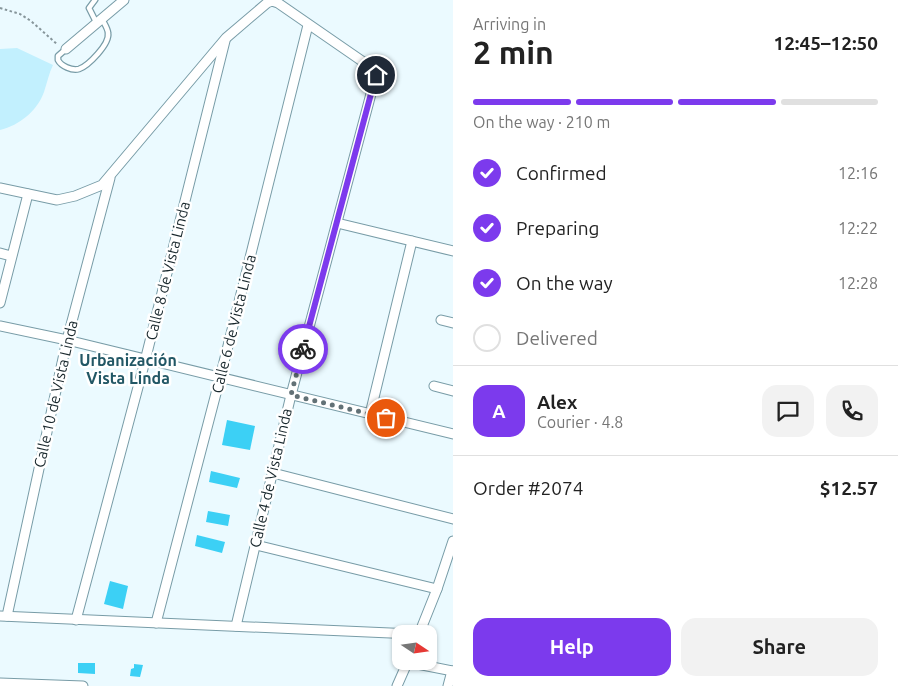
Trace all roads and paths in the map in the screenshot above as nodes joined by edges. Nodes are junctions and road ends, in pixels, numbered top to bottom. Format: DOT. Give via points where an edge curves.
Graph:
graph roads {
  1 [pos="95,0"];
  2 [pos="124,0"];
  3 [pos="0,8"];
  4 [pos="99,21"];
  5 [pos="308,25"];
  6 [pos="226,38"];
  7 [pos="66,49"];
  8 [pos="111,174"];
  9 [pos="0,188"];
  10 [pos="28,194"];
  11 [pos="337,223"];
  12 [pos="412,241"];
  13 [pos="453,251"];
  14 [pos="0,253"];
  15 [pos="11,256"];
  16 [pos="0,303"];
  17 [pos="441,320"];
  18 [pos="453,323"];
  19 [pos="0,326"];
  20 [pos="67,340"];
  21 [pos="145,361"];
  22 [pos="220,378"];
  23 [pos="434,386"];
  24 [pos="453,391"];
  25 [pos="291,395"];
  26 [pos="370,414"];
  27 [pos="453,434"];
  28 [pos="273,473"];
  29 [pos="453,519"];
  30 [pos="453,541"];
  31 [pos="256,545"];
  32 [pos="437,589"];
  33 [pos="4,616"];
  34 [pos="76,620"];
  35 [pos="156,623"];
  36 [pos="423,625"];
  37 [pos="236,626"];
  38 [pos="392,633"];
  39 [pos="438,668"];
  40 [pos="403,670"];
  41 [pos="452,671"];
  42 [pos="0,683"];
  43 [pos="83,686"];
  44 [pos="397,686"];
  45 [pos="448,686"];
  1 -- 4 [label="lane" via="89,8"];
  2 -- 4 [label="street"];
  3 -- 7 [label="path" via="31,20 54,43"];
  4 -- 7 [label="street"];
  4 -- 7 [label="lane" via="108,33 108,40 105,47 87,63 78,69 60,63 58,56"];
  5 -- 6 [label="street" via="272,1"];
  5 -- 11 [label="street, Calle 4 de Vista Linda" via="375,70 376,75"];
  5 -- 22 [label="street, Calle 6 de Vista Linda"];
  6 -- 8 [label="street"];
  6 -- 21 [label="street, Calle 8 de Vista Linda"];
  8 -- 10 [label="street" via="102,185 75,196 57,200"];
  8 -- 20 [label="street, Calle 10 de Vista Linda"];
  9 -- 10 [label="street"];
  10 -- 15 [label="street"];
  11 -- 12 [label="street"];
  11 -- 25 [label="street, Calle 4 de Vista Linda"];
  12 -- 13 [label="street"];
  12 -- 26 [label="street"];
  14 -- 15 [label="street"];
  15 -- 16 [label="street"];
  17 -- 18 [label="street"];
  19 -- 20 [label="street"];
  20 -- 21 [label="street"];
  20 -- 33 [label="street, Calle 10 de Vista Linda"];
  21 -- 22 [label="street"];
  21 -- 34 [label="street, Calle 8 de Vista Linda"];
  22 -- 25 [label="street"];
  22 -- 35 [label="street, Calle 6 de Vista Linda"];
  23 -- 24 [label="street"];
  25 -- 26 [label="street"];
  25 -- 28 [label="street, Calle 4 de Vista Linda"];
  26 -- 27 [label="street"];
  28 -- 29 [label="street"];
  28 -- 31 [label="street, Calle 4 de Vista Linda"];
  30 -- 32 [label="street"];
  31 -- 32 [label="street"];
  31 -- 37 [label="street, Calle 4 de Vista Linda"];
  32 -- 36 [label="street"];
  33 -- 34 [label="street"];
  34 -- 35 [label="street"];
  35 -- 37 [label="street"];
  37 -- 38 [label="street"];
  39 -- 41 [label="street"];
  40 -- 44 [label="street"];
  41 -- 45 [label="street"];
  42 -- 43 [label="street"];
}
